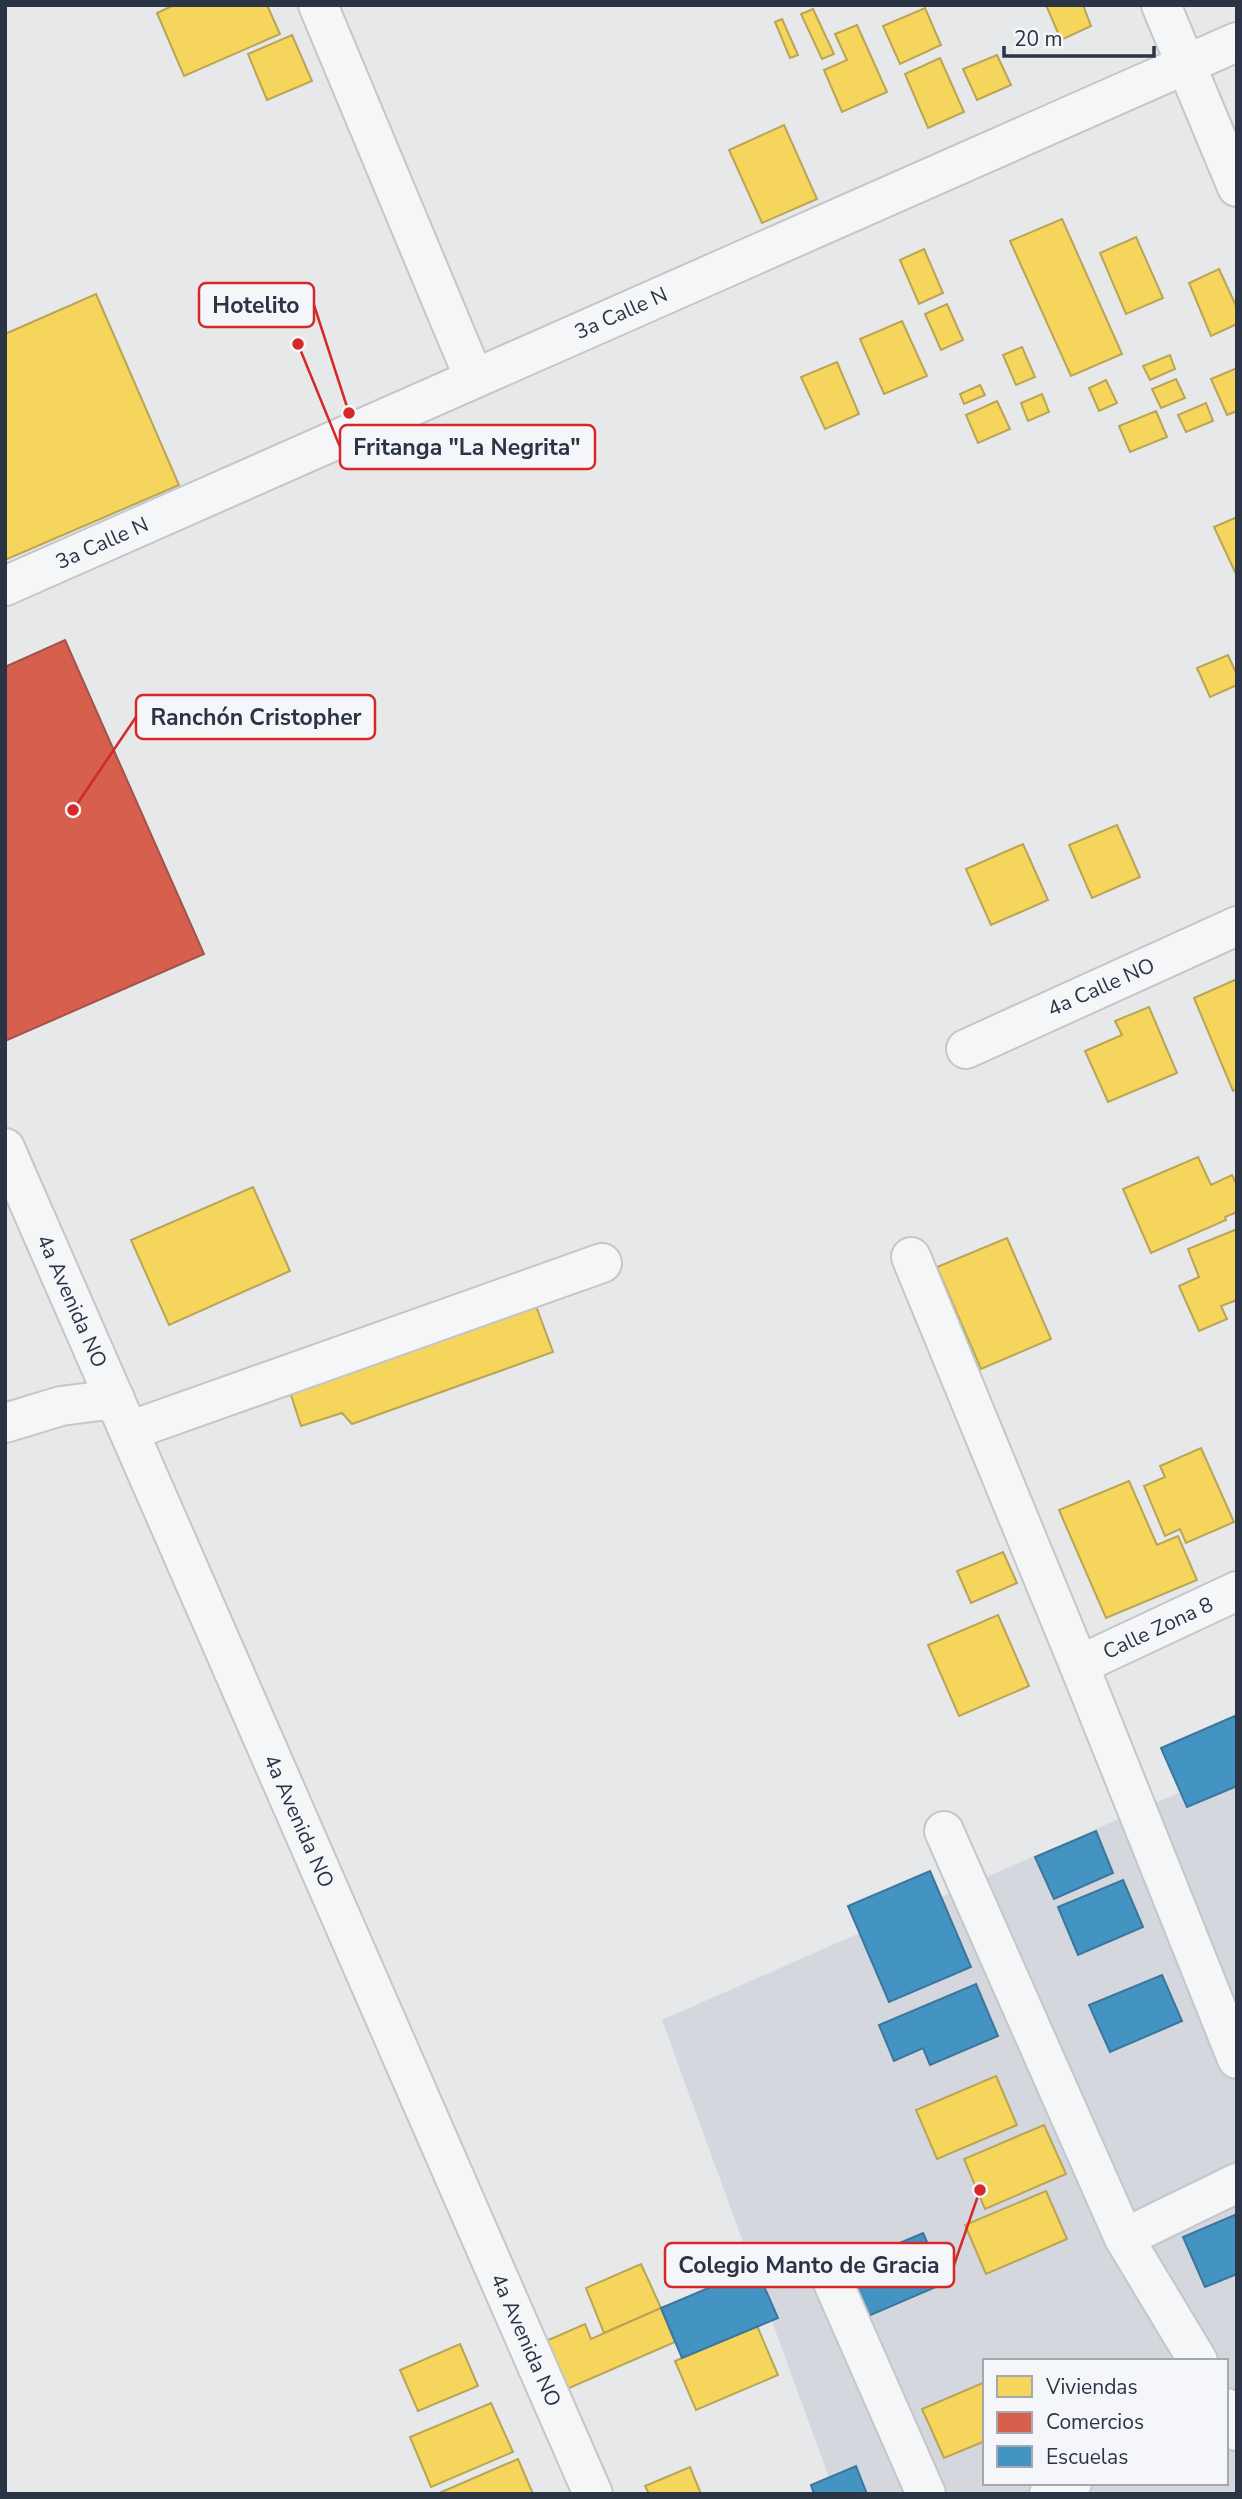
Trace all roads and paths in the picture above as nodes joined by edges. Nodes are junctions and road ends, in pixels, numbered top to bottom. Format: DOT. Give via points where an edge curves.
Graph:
graph roads {
  1 [pos="318,5"];
  2 [pos="1161,5"];
  3 [pos="1237,42"];
  4 [pos="1186,63"];
  5 [pos="1237,187"];
  6 [pos="474,378"];
  7 [pos="5,586"];
  8 [pos="1237,926"];
  9 [pos="965,1049"];
  10 [pos="5,1148"];
  11 [pos="911,1256"];
  12 [pos="602,1263"];
  13 [pos="122,1415"];
  14 [pos="5,1423"];
  15 [pos="1237,1591"];
  16 [pos="1079,1665"];
  17 [pos="944,1831"];
  18 [pos="1237,2059"];
  19 [pos="1237,2183"];
  20 [pos="1124,2238"];
  21 [pos="827,2269"];
  22 [pos="1197,2359"];
  23 [pos="1068,2485"];
  24 [pos="593,2494"];
  25 [pos="926,2494"];
  26 [pos="1049,2494"];
  1 -- 6 [label="street"];
  2 -- 4 [label="street"];
  3 -- 4 [label="street, 3a Calle N"];
  4 -- 5 [label="street"];
  4 -- 6 [label="street, 3a Calle N"];
  6 -- 7 [label="street, 3a Calle N"];
  8 -- 9 [label="street, 4a Calle NO"];
  10 -- 13 [label="street, 4a Avenida NO"];
  11 -- 16 [label="street"];
  12 -- 13 [label="street"];
  13 -- 14 [label="street" via="61,1406"];
  13 -- 24 [label="street, 4a Avenida NO"];
  15 -- 16 [label="street, Calle Zona 8"];
  16 -- 18 [label="street"];
  17 -- 20 [label="street"];
  19 -- 20 [label="street"];
  20 -- 22 [label="street"];
  21 -- 25 [label="street"];
  23 -- 26 [label="street"];
}
